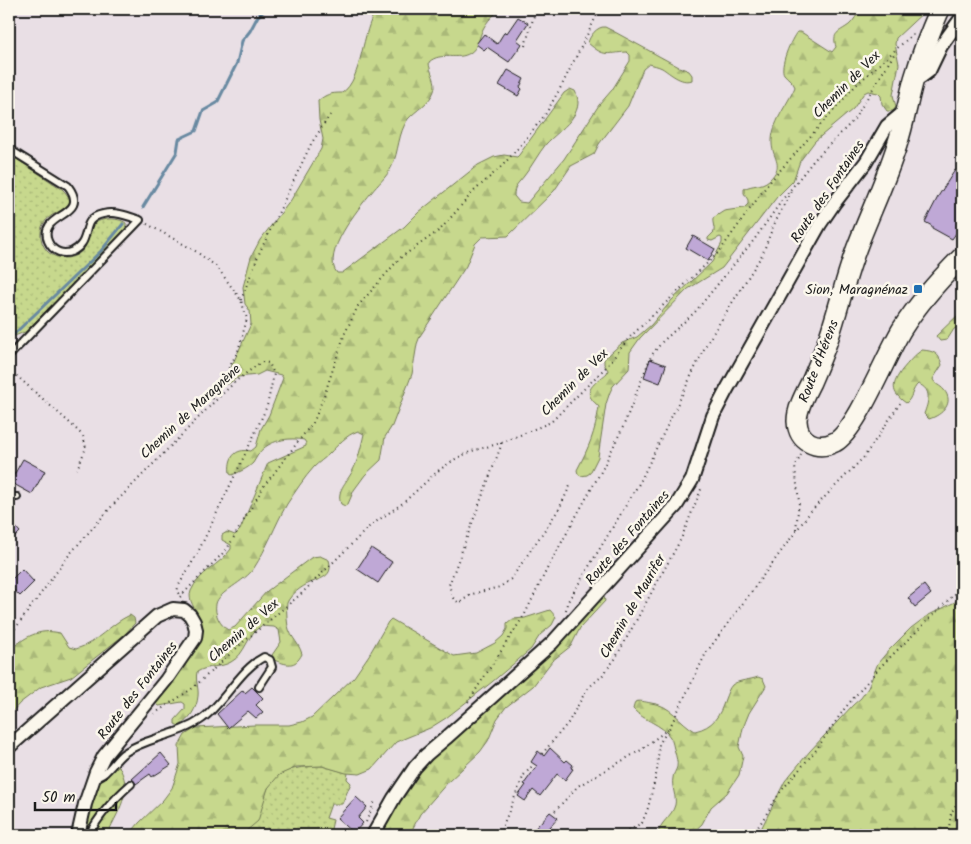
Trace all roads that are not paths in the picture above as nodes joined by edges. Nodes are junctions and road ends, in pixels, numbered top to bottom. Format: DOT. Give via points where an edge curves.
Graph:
graph roads {
  1 [pos="940,9"];
  2 [pos="962,17"];
  3 [pos="915,76"];
  4 [pos="905,115"];
  5 [pos="9,149"];
  6 [pos="962,257"];
  7 [pos="9,356"];
  8 [pos="9,496"];
  9 [pos="17,497"];
  10 [pos="259,688"];
  11 [pos="9,747"];
  12 [pos="95,777"];
  13 [pos="131,784"];
  14 [pos="368,831"];
  15 [pos="78,835"];
  16 [pos="89,835"];
  1 -- 3 [label="main road, Route d'Hérens"];
  2 -- 3 [label="street" via="941,46 929,71 921,77"];
  3 -- 4 [label="main road, Route d'Hérens"];
  4 -- 6 [label="main road, Route d'Hérens" via="889,169 848,272 826,346 798,412 798,428 807,442 815,446 826,445 847,432 908,320"];
  4 -- 14 [label="street, Route des Fontaines" via="887,126 811,240 713,416 692,480 676,506 552,643 426,754"];
  5 -- 7 [label="lane" via="68,186 73,194 74,203 70,211 49,224 47,239 58,251 67,253 83,243 89,222 95,217 119,213 140,220"];
  8 -- 9 [label="lane"];
  10 -- 12 [label="lane" via="272,667 264,656 201,720 133,747 101,776"];
  11 -- 12 [label="street, Route des Fontaines" via="151,621 163,613 184,610 196,626 195,638 166,680 112,746"];
  12 -- 15 [label="street, Route des Fontaines"];
  13 -- 16 [label="lane"];
}
